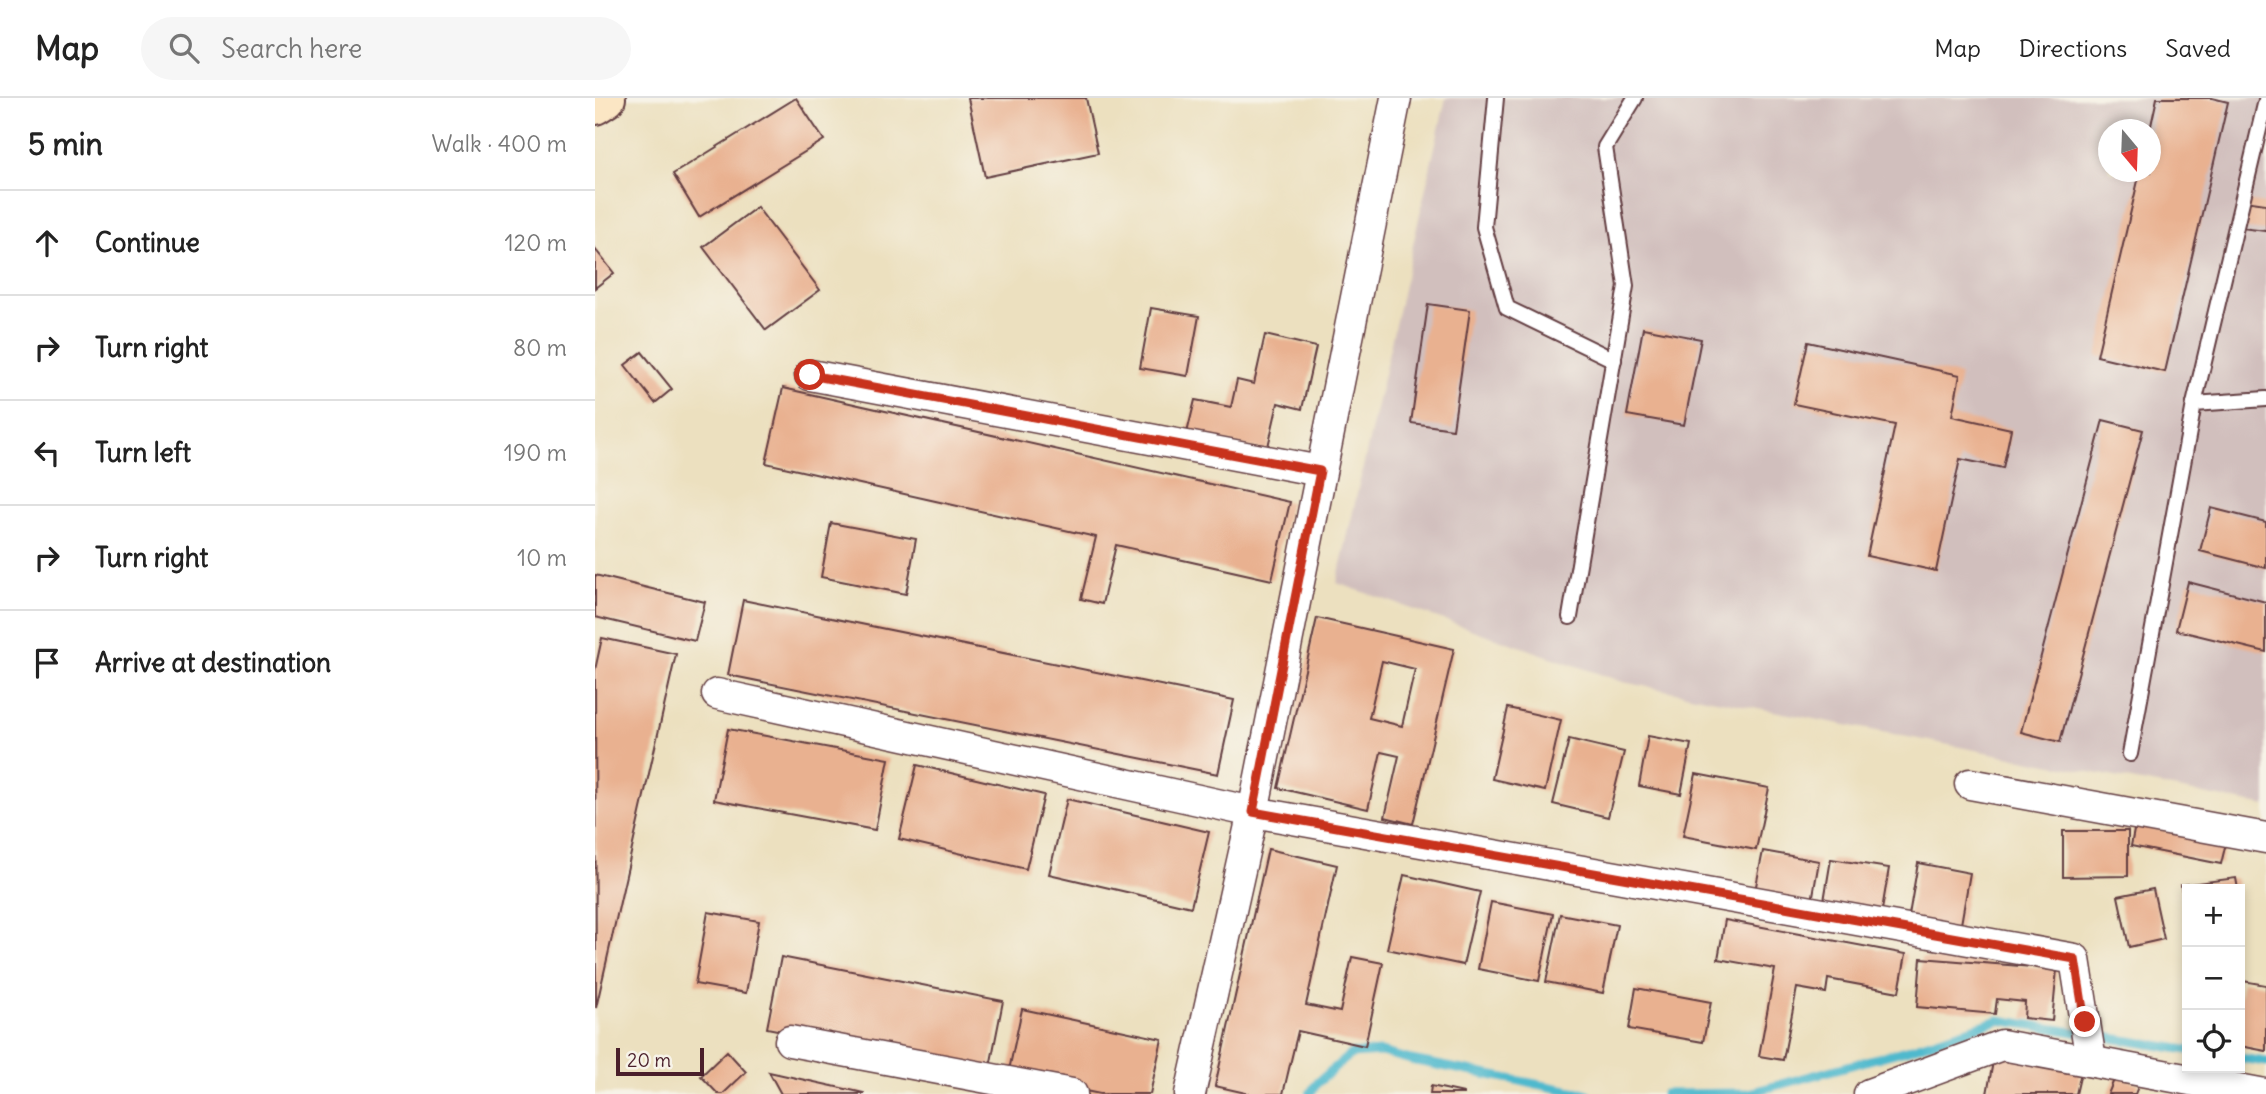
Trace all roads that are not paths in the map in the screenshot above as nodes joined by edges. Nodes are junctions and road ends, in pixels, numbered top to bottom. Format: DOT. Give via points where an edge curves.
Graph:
graph roads {
  1 [pos="606,98"];
  2 [pos="1396,98"];
  3 [pos="1496,98"];
  4 [pos="1635,98"];
  5 [pos="2266,100"];
  6 [pos="595,105"];
  7 [pos="1614,360"];
  8 [pos="810,375"];
  9 [pos="2266,399"];
  10 [pos="2194,404"];
  11 [pos="1320,471"];
  12 [pos="1570,617"];
  13 [pos="717,694"];
  14 [pos="2130,754"];
  15 [pos="1970,784"];
  16 [pos="1253,812"];
  17 [pos="2266,838"];
  18 [pos="790,1041"];
  19 [pos="2088,1043"];
  20 [pos="2160,1085"];
  21 [pos="1072,1094"];
  22 [pos="1190,1094"];
  23 [pos="1869,1094"];
  24 [pos="2265,1094"];
  1 -- 6 [label="main road"];
  2 -- 11 [label="street"];
  3 -- 7 [label="lane" via="1484,227 1507,308"];
  4 -- 7 [label="lane" via="1605,147 1626,286"];
  5 -- 10 [label="lane"];
  7 -- 12 [label="lane"];
  8 -- 11 [label="street"];
  9 -- 10 [label="lane"];
  10 -- 14 [label="lane"];
  11 -- 16 [label="street"];
  13 -- 16 [label="street"];
  15 -- 17 [label="street"];
  16 -- 19 [label="street" via="2075,959"];
  16 -- 22 [label="street"];
  18 -- 21 [label="street"];
  19 -- 20 [label="street"];
  19 -- 23 [label="street" via="2002,1045"];
  20 -- 24 [label="street"];
}
